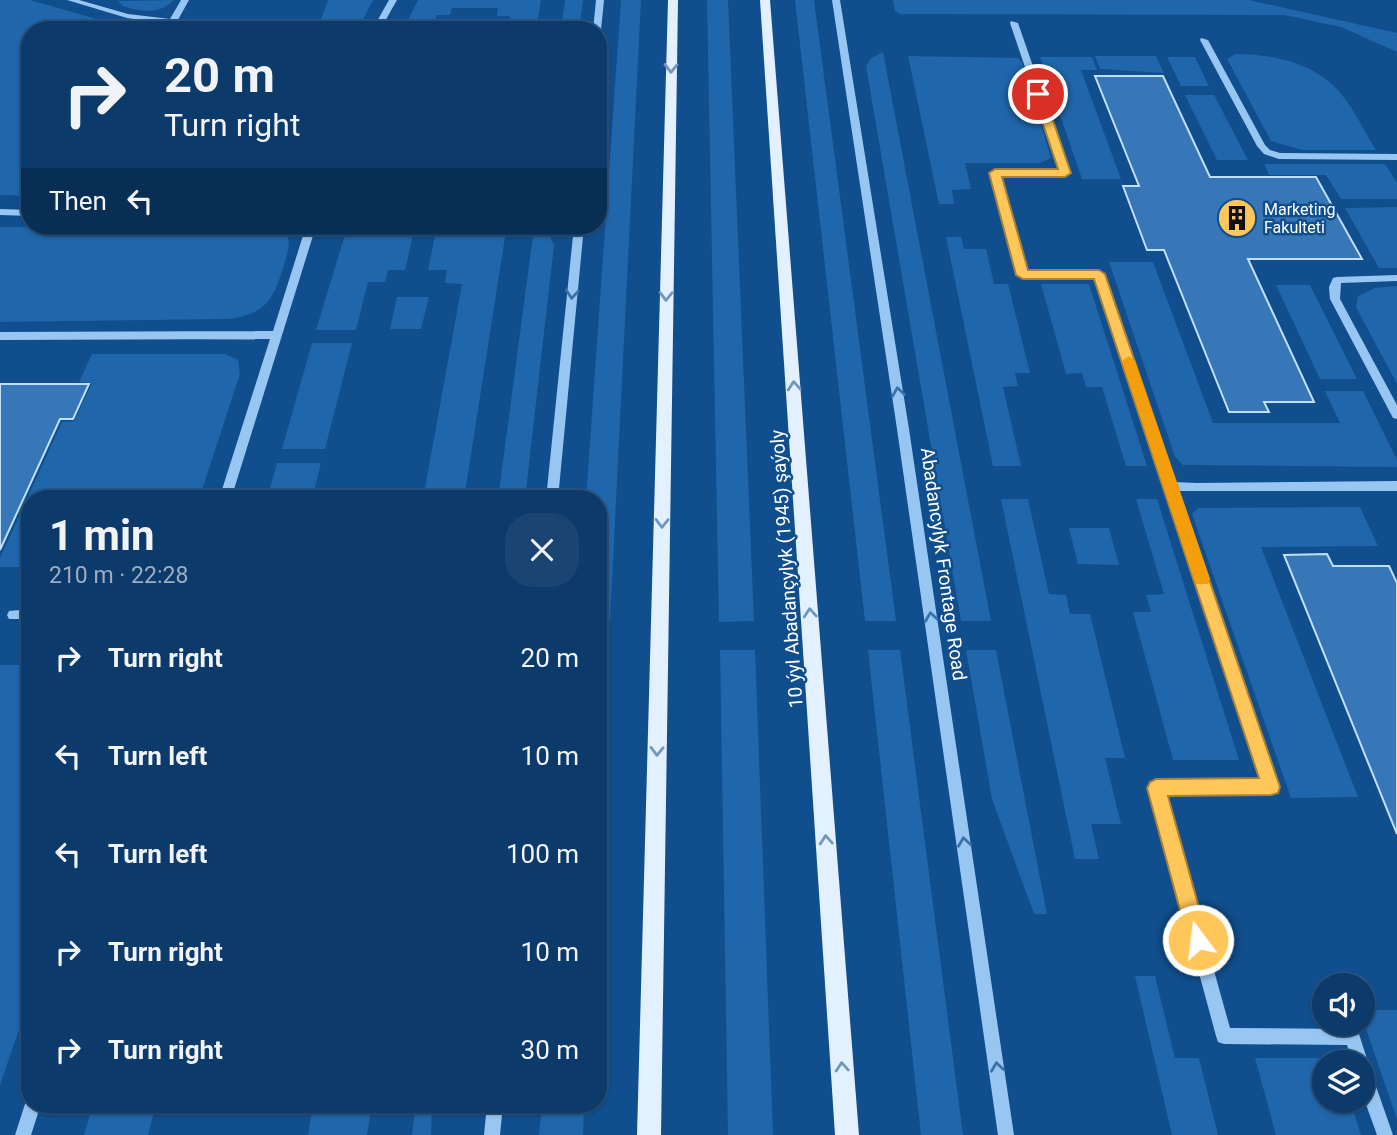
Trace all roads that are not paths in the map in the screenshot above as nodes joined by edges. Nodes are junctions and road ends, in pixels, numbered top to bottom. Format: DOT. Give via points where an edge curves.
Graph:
graph roads {
  1 [pos="71,0"];
  2 [pos="97,0"];
  3 [pos="185,0"];
  4 [pos="393,0"];
  5 [pos="600,0"];
  6 [pos="673,0"];
  7 [pos="765,0"];
  8 [pos="836,0"];
  9 [pos="89,6"];
  10 [pos="149,21"];
  11 [pos="174,21"];
  12 [pos="381,21"];
  13 [pos="598,21"];
  14 [pos="1014,23"];
  15 [pos="1204,40"];
  16 [pos="1397,157"];
  17 [pos="0,212"];
  18 [pos="21,213"];
  19 [pos="308,235"];
  20 [pos="578,235"];
  21 [pos="1397,278"];
  22 [pos="277,335"];
  23 [pos="0,336"];
  24 [pos="1397,415"];
  25 [pos="1171,486"];
  26 [pos="1397,486"];
  27 [pos="228,490"];
  28 [pos="553,490"];
  29 [pos="13,615"];
  30 [pos="21,615"];
  31 [pos="1356,1050"];
  32 [pos="1375,1106"];
  33 [pos="30,1113"];
  34 [pos="494,1113"];
  35 [pos="23,1135"];
  36 [pos="492,1135"];
  37 [pos="649,1135"];
  38 [pos="847,1135"];
  39 [pos="1006,1135"];
  40 [pos="1385,1135"];
  1 -- 9 [label="lane"];
  2 -- 9 [label="street"];
  3 -- 11 [label="street"];
  4 -- 12 [label="street"];
  5 -- 13 [label="street"];
  6 -- 37 [label="main road, one-way"];
  38 -- 7 [label="main road, 10 ýyl Abadançylyk (1945) şaýoly, one-way"];
  39 -- 8 [label="street, Abadancylyk Frontage Road, one-way" via="904,429"];
  9 -- 10 [label="lane"];
  14 -- 25 [label="street" via="1065,173 995,173 1023,275 1099,274"];
  15 -- 16 [label="street" via="1267,152 1290,157"];
  17 -- 18 [label="street"];
  19 -- 22 [label="street"];
  20 -- 28 [label="street, one-way"];
  21 -- 24 [label="street" via="1346,278 1337,280 1334,287 1335,299"];
  22 -- 23 [label="street"];
  22 -- 27 [label="street"];
  25 -- 26 [label="street"];
  25 -- 31 [label="street" via="1271,787 1156,788 1224,1036 1352,1037"];
  29 -- 30 [label="street"];
  32 -- 40 [label="street"];
  33 -- 35 [label="street"];
  34 -- 36 [label="street"];
}
